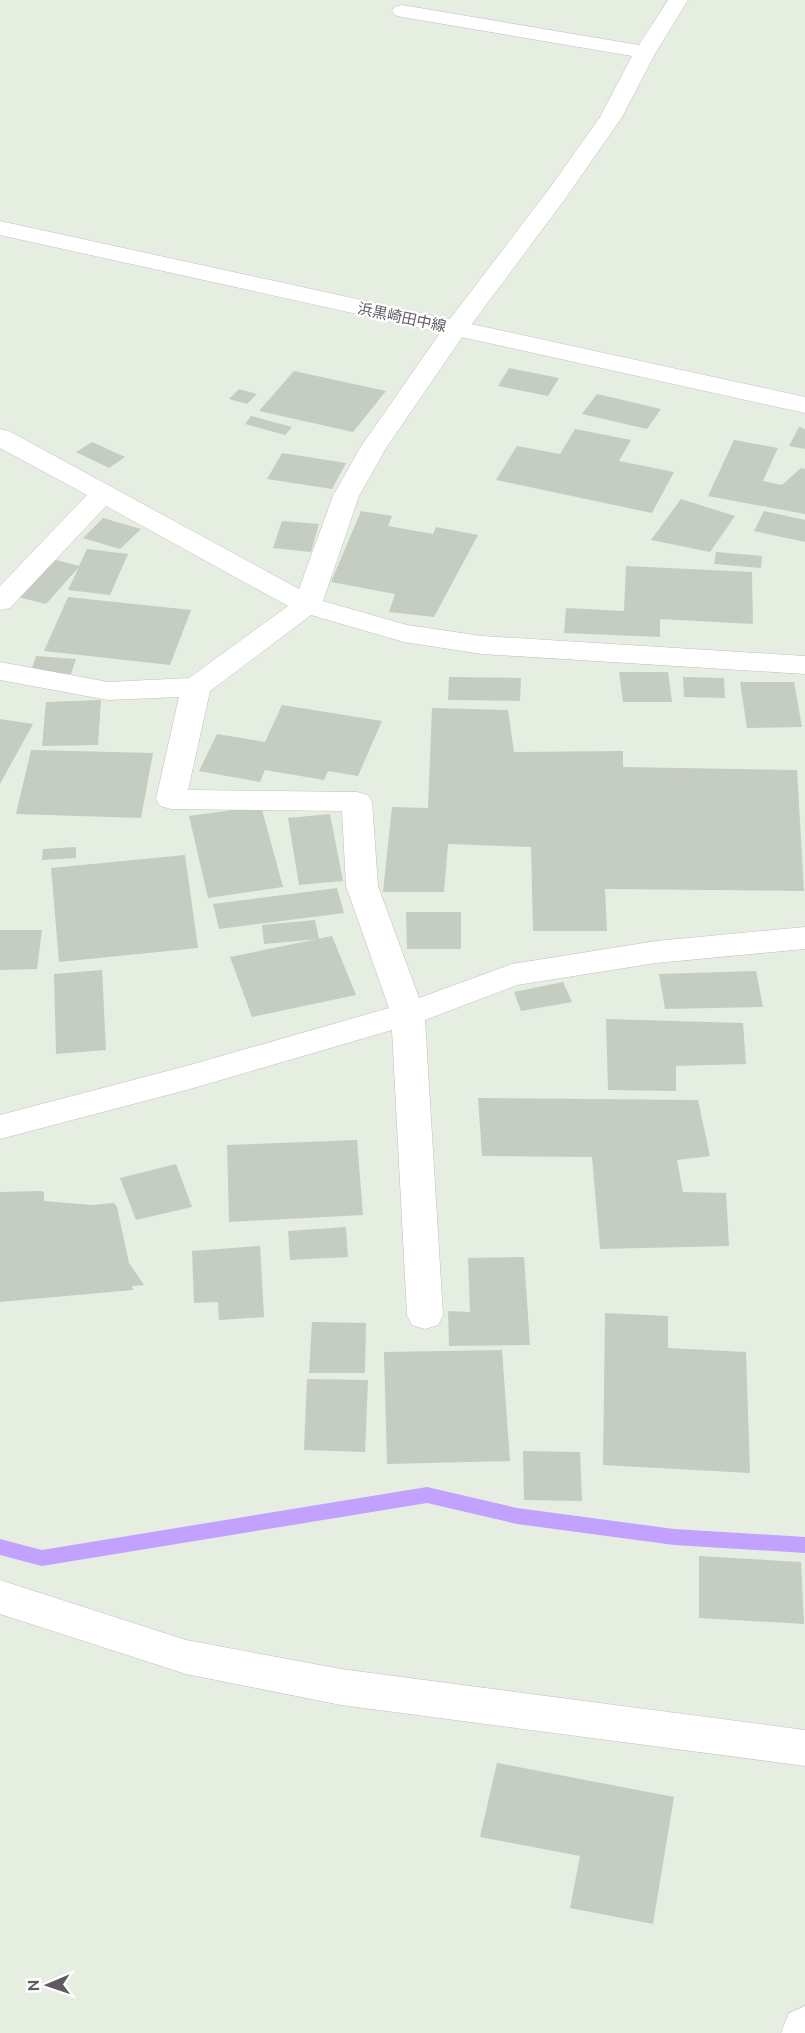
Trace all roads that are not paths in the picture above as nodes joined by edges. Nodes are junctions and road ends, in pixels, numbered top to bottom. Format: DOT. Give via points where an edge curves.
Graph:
graph roads {
  1 [pos="678,0"];
  2 [pos="402,11"];
  3 [pos="645,52"];
  4 [pos="0,228"];
  5 [pos="456,328"];
  6 [pos="805,405"];
  7 [pos="0,437"];
  8 [pos="104,494"];
  9 [pos="0,602"];
  10 [pos="307,605"];
  11 [pos="805,665"];
  12 [pos="0,671"];
  13 [pos="196,687"];
  14 [pos="805,938"];
  15 [pos="408,1014"];
  16 [pos="0,1127"];
  17 [pos="425,1315"];
  18 [pos="0,1597"];
  19 [pos="805,1748"];
  20 [pos="805,2028"];
  21 [pos="804,2033"];
  1 -- 3 [label="street"];
  2 -- 3 [label="street"];
  3 -- 5 [label="street" via="611,117"];
  4 -- 5 [label="street, 浜黒崎田中線"];
  5 -- 6 [label="street, 浜黒崎田中線"];
  5 -- 10 [label="street" via="373,448 346,496"];
  7 -- 8 [label="street"];
  8 -- 9 [label="street"];
  8 -- 10 [label="street"];
  10 -- 11 [label="street" via="404,633 482,645"];
  10 -- 13 [label="street"];
  12 -- 13 [label="street" via="108,692"];
  13 -- 15 [label="street" via="171,798 357,802 362,886"];
  14 -- 15 [label="street" via="656,952 512,975"];
  15 -- 16 [label="street"];
  15 -- 17 [label="street"];
  18 -- 19 [label="street" via="186,1657 341,1687"];
  20 -- 21 [label="street"];
}
